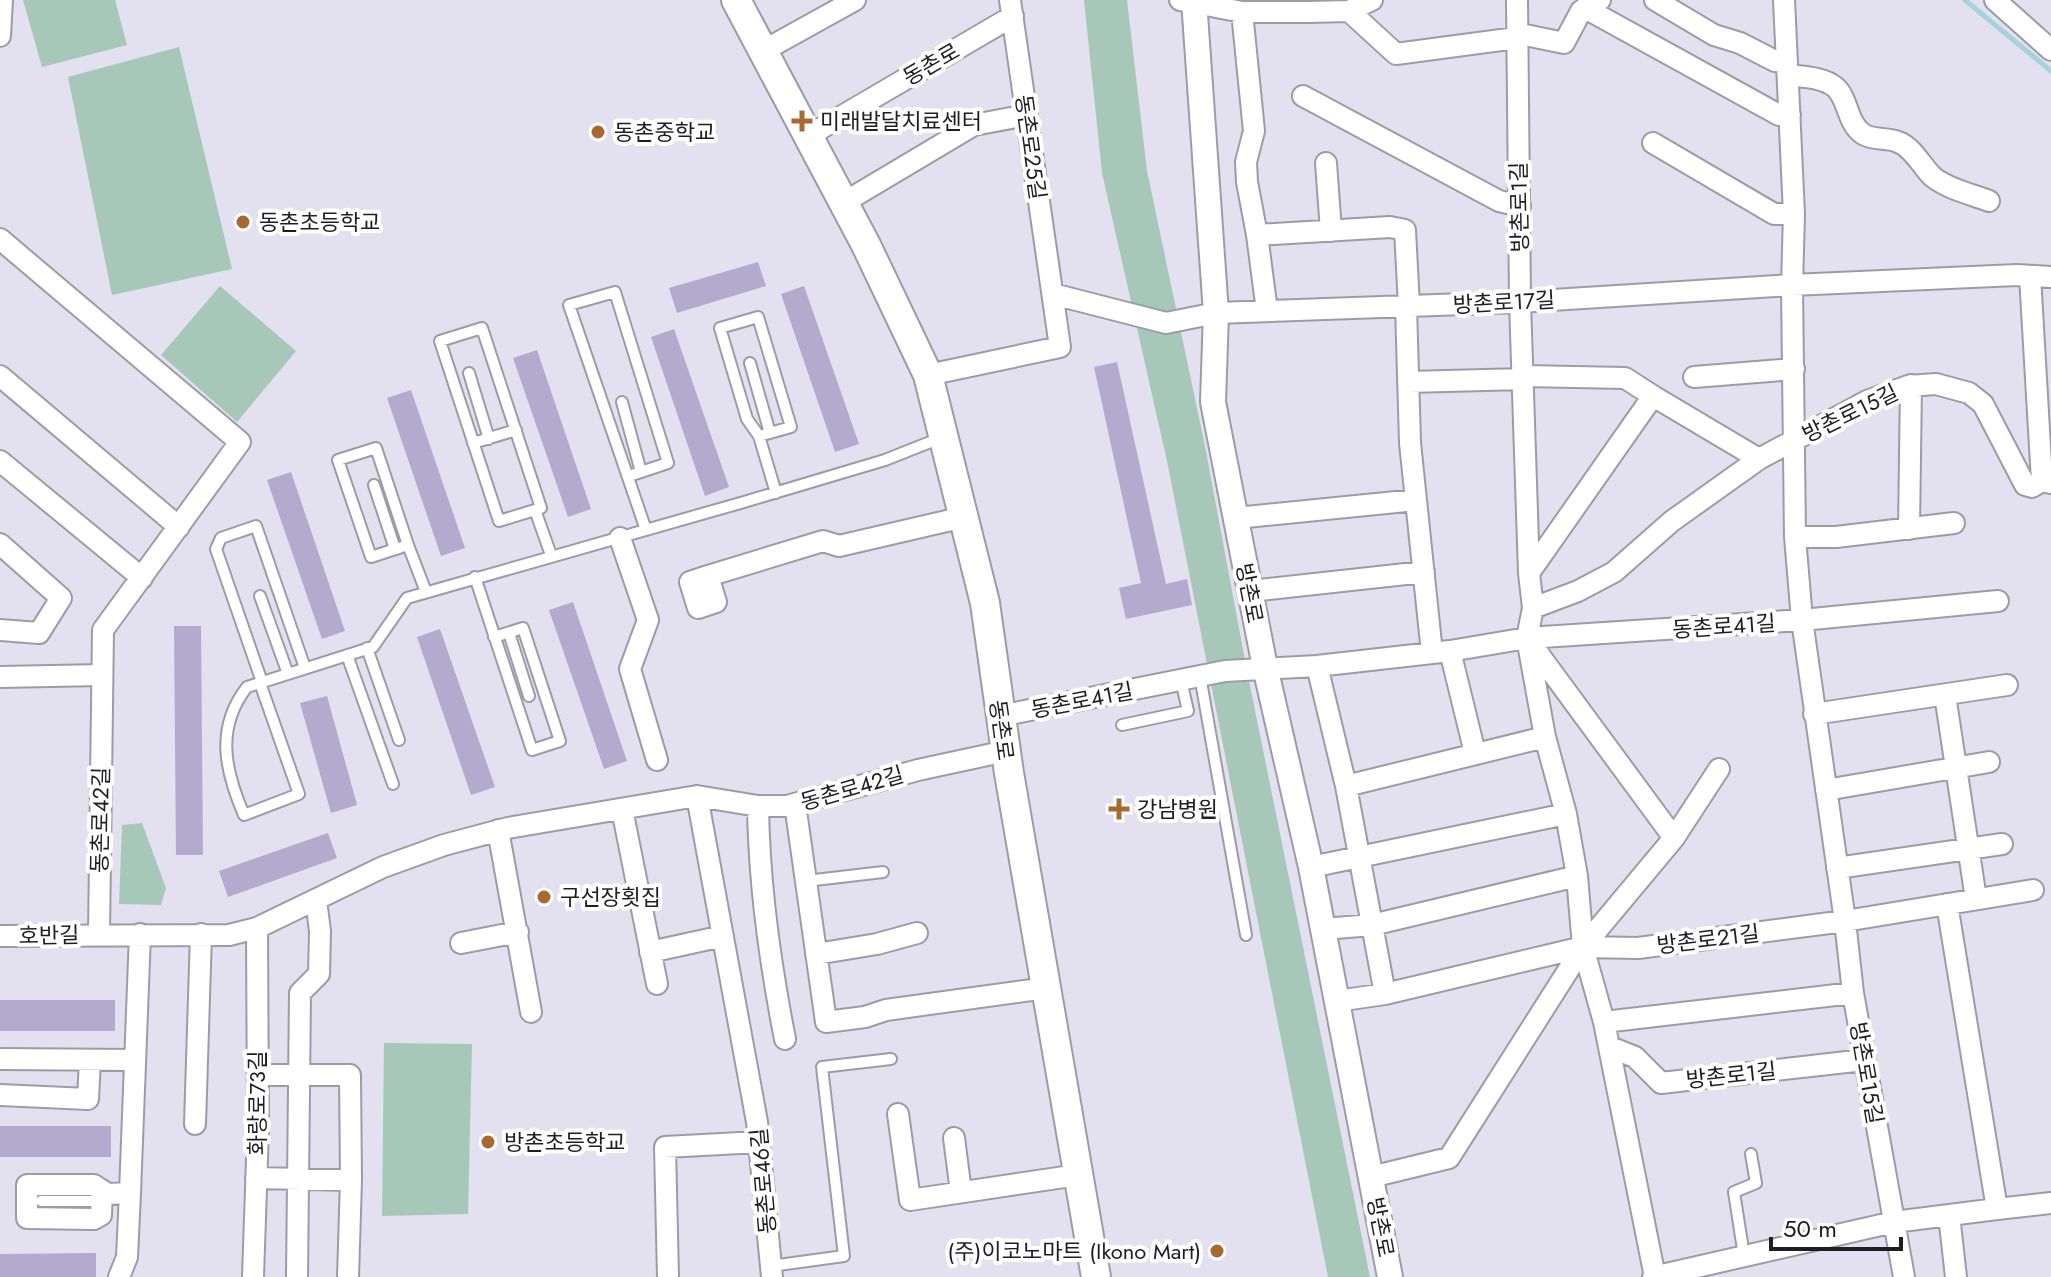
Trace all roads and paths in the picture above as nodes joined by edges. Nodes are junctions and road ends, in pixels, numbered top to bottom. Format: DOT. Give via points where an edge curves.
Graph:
graph roads {
  1 [pos="2,0"];
  2 [pos="736,0"];
  3 [pos="855,0"];
  4 [pos="1372,0"];
  5 [pos="1517,0"];
  6 [pos="1655,0"];
  7 [pos="1784,0"];
  8 [pos="1995,0"];
  9 [pos="1189,1"];
  10 [pos="1592,4"];
  11 [pos="1012,8"];
  12 [pos="1349,11"];
  13 [pos="1242,12"];
  14 [pos="1516,35"];
  15 [pos="0,36"];
  16 [pos="2051,50"];
  17 [pos="763,51"];
  18 [pos="1787,68"];
  19 [pos="1303,96"];
  20 [pos="1027,115"];
  21 [pos="1790,115"];
  22 [pos="808,136"];
  23 [pos="1653,143"];
  24 [pos="1326,163"];
  25 [pos="1989,201"];
  26 [pos="843,203"];
  27 [pos="1520,206"];
  28 [pos="1794,214"];
  29 [pos="1331,231"];
  30 [pos="1257,235"];
  31 [pos="0,239"];
  32 [pos="2030,276"];
  33 [pos="2051,277"];
  34 [pos="1792,285"];
  35 [pos="1053,294"];
  36 [pos="1520,302"];
  37 [pos="1408,306"];
  38 [pos="1267,311"];
  39 [pos="1216,313"];
  40 [pos="750,363"];
  41 [pos="1794,369"];
  42 [pos="469,373"];
  43 [pos="928,375"];
  44 [pos="0,376"];
  45 [pos="1694,377"];
  46 [pos="1523,378"];
  47 [pos="1408,382"];
  48 [pos="1911,385"];
  49 [pos="1653,396"];
  50 [pos="622,402"];
  51 [pos="516,430"];
  52 [pos="765,435"];
  53 [pos="945,437"];
  54 [pos="489,439"];
  55 [pos="1794,440"];
  56 [pos="473,443"];
  57 [pos="1759,459"];
  58 [pos="0,461"];
  59 [pos="641,472"];
  60 [pos="629,476"];
  61 [pos="2047,482"];
  62 [pos="374,485"];
  63 [pos="776,493"];
  64 [pos="1416,500"];
  65 [pos="535,510"];
  66 [pos="964,517"];
  67 [pos="1236,518"];
  68 [pos="1954,523"];
  69 [pos="179,527"];
  70 [pos="1909,529"];
  71 [pos="646,530"];
  72 [pos="1795,537"];
  73 [pos="620,538"];
  74 [pos="0,544"];
  75 [pos="408,545"];
  76 [pos="395,549"];
  77 [pos="551,555"];
  78 [pos="1424,572"];
  79 [pos="1529,573"];
  80 [pos="708,576"];
  81 [pos="475,577"];
  82 [pos="142,578"];
  83 [pos="1250,591"];
  84 [pos="426,592"];
  85 [pos="260,596"];
  86 [pos="1998,601"];
  87 [pos="1533,608"];
  88 [pos="1802,620"];
  89 [pos="0,630"];
  90 [pos="509,633"];
  91 [pos="494,637"];
  92 [pos="1527,638"];
  93 [pos="367,648"];
  94 [pos="1441,652"];
  95 [pos="347,655"];
  96 [pos="1317,666"];
  97 [pos="1265,667"];
  98 [pos="305,668"];
  99 [pos="288,674"];
  100 [pos="102,675"];
  101 [pos="0,677"];
  102 [pos="1191,678"];
  103 [pos="261,682"];
  104 [pos="2007,685"];
  105 [pos="1945,695"];
  106 [pos="529,696"];
  107 [pos="1814,714"];
  108 [pos="1000,716"];
  109 [pos="1122,725"];
  110 [pos="1545,737"];
  111 [pos="399,740"];
  112 [pos="1006,751"];
  113 [pos="1475,753"];
  114 [pos="657,760"];
  115 [pos="1989,762"];
  116 [pos="1956,768"];
  117 [pos="1719,769"];
  118 [pos="393,784"];
  119 [pos="1346,786"];
  120 [pos="1826,790"];
  121 [pos="697,796"];
  122 [pos="795,804"];
  123 [pos="758,806"];
  124 [pos="622,809"];
  125 [pos="1566,814"];
  126 [pos="498,830"];
  127 [pos="1674,838"];
  128 [pos="2002,844"];
  129 [pos="1967,847"];
  130 [pos="1360,858"];
  131 [pos="1311,867"];
  132 [pos="1837,868"];
  133 [pos="883,872"];
  134 [pos="1577,876"];
  135 [pos="806,881"];
  136 [pos="2033,890"];
  137 [pos="1976,899"];
  138 [pos="316,900"];
  139 [pos="1947,904"];
  140 [pos="1845,921"];
  141 [pos="1372,925"];
  142 [pos="257,928"];
  143 [pos="1323,929"];
  144 [pos="518,932"];
  145 [pos="917,933"];
  146 [pos="99,934"];
  147 [pos="140,934"];
  148 [pos="201,934"];
  149 [pos="1246,935"];
  150 [pos="0,936"];
  151 [pos="723,936"];
  152 [pos="461,943"];
  153 [pos="1583,947"];
  154 [pos="650,952"];
  155 [pos="816,954"];
  156 [pos="657,984"];
  157 [pos="1046,988"];
  158 [pos="1853,993"];
  159 [pos="1385,994"];
  160 [pos="1337,1001"];
  161 [pos="531,1012"];
  162 [pos="1604,1022"];
  163 [pos="785,1039"];
  164 [pos="1610,1047"];
  165 [pos="0,1059"];
  166 [pos="891,1059"];
  167 [pos="90,1060"];
  168 [pos="135,1060"];
  169 [pos="1864,1060"];
  170 [pos="258,1075"];
  171 [pos="299,1075"];
  172 [pos="0,1095"];
  173 [pos="898,1114"];
  174 [pos="195,1124"];
  175 [pos="954,1138"];
  176 [pos="759,1142"];
  177 [pos="1751,1154"];
  178 [pos="1078,1175"];
  179 [pos="1371,1177"];
  180 [pos="256,1178"];
  181 [pos="298,1179"];
  182 [pos="351,1180"];
  183 [pos="961,1192"];
  184 [pos="130,1193"];
  185 [pos="102,1196"];
  186 [pos="41,1201"];
  187 [pos="1997,1209"];
  188 [pos="2050,1209"];
  189 [pos="1949,1215"];
  190 [pos="1894,1222"];
  191 [pos="1744,1256"];
  192 [pos="771,1271"];
  193 [pos="119,1277"];
  194 [pos="253,1277"];
  195 [pos="297,1277"];
  196 [pos="348,1277"];
  197 [pos="668,1277"];
  198 [pos="1096,1277"];
  199 [pos="1390,1277"];
  200 [pos="1655,1277"];
  201 [pos="1904,1277"];
  202 [pos="1956,1277"];
  1 -- 15 [label="street"];
  2 -- 17 [label="main road, 동촌로"];
  3 -- 17 [label="street"];
  4 -- 12 [label="street"];
  5 -- 14 [label="street, 방촌로1길"];
  6 -- 18 [label="street" via="1714,35"];
  7 -- 18 [label="street, 방촌로15길"];
  8 -- 16 [label="street"];
  9 -- 13 [label="street"];
  9 -- 39 [label="street, 방촌로"];
  10 -- 14 [label="street" via="1581,11 1564,43"];
  10 -- 21 [label="street" via="1779,115"];
  11 -- 20 [label="street, 동촌로25길"];
  11 -- 22 [label="street, 동촌로"];
  12 -- 13 [label="street"];
  12 -- 14 [label="street" via="1396,54"];
  13 -- 30 [label="street" via="1254,131 1247,182"];
  14 -- 27 [label="street, 방촌로1길"];
  17 -- 22 [label="main road, 동촌로"];
  18 -- 21 [label="street, 방촌로15길"];
  18 -- 25 [label="street" via="1835,87 1855,127 1866,136 1898,141 1945,184"];
  19 -- 27 [label="street" via="1499,201"];
  20 -- 26 [label="street" via="974,125"];
  20 -- 35 [label="street, 동촌로25길"];
  21 -- 28 [label="street, 방촌로15길"];
  22 -- 26 [label="main road, 동촌로"];
  23 -- 28 [label="street" via="1774,214"];
  24 -- 29 [label="street"];
  26 -- 43 [label="main road, 동촌로"];
  27 -- 36 [label="street, 방촌로1길"];
  28 -- 34 [label="street, 방촌로15길"];
  29 -- 30 [label="street"];
  29 -- 37 [label="street" via="1405,230"];
  30 -- 38 [label="street"];
  31 -- 69 [label="street, 동촌로42길" via="240,442"];
  32 -- 33 [label="street"];
  32 -- 34 [label="street"];
  32 -- 61 [label="street, 방촌로15길"];
  34 -- 36 [label="street, 방촌로17길"];
  34 -- 41 [label="street, 방촌로15길"];
  35 -- 39 [label="street" via="1166,323"];
  35 -- 43 [label="street, 동촌로25길" via="1060,347"];
  36 -- 37 [label="street, 방촌로17길"];
  36 -- 46 [label="street, 방촌로1길"];
  37 -- 38 [label="street, 방촌로17길"];
  37 -- 47 [label="street"];
  38 -- 39 [label="street, 방촌로17길"];
  39 -- 67 [label="street, 방촌로" via="1213,402"];
  40 -- 52 [label="lane"];
  41 -- 45 [label="street"];
  41 -- 55 [label="street, 방촌로15길"];
  42 -- 54 [label="lane"];
  43 -- 53 [label="main road, 동촌로"];
  44 -- 69 [label="street"];
  46 -- 47 [label="street"];
  46 -- 49 [label="street" via="1625,378"];
  46 -- 79 [label="street, 방촌로1길"];
  47 -- 64 [label="street"];
  48 -- 55 [label="street, 방촌로15길" via="1867,401"];
  48 -- 61 [label="street, 방촌로15길" via="1936,384 1969,393 1983,404 2025,485"];
  48 -- 70 [label="street"];
  49 -- 57 [label="street"];
  49 -- 79 [label="street"];
  50 -- 59 [label="lane"];
  51 -- 54 [label="lane"];
  51 -- 56 [label="lane" via="482,328 468,332 440,341"];
  51 -- 65 [label="lane" via="541,508"];
  52 -- 52 [label="lane" via="747,419 720,328 758,317 791,427"];
  52 -- 63 [label="lane"];
  53 -- 63 [label="lane"];
  53 -- 66 [label="main road, 동촌로"];
  54 -- 56 [label="lane"];
  55 -- 57 [label="street"];
  55 -- 72 [label="street, 방촌로15길"];
  56 -- 65 [label="lane" via="499,521"];
  57 -- 87 [label="street" via="1672,521 1614,572"];
  58 -- 82 [label="street"];
  59 -- 60 [label="lane"];
  59 -- 60 [label="lane" via="668,463 615,292 569,305"];
  60 -- 71 [label="lane"];
  62 -- 76 [label="lane"];
  63 -- 71 [label="lane"];
  64 -- 67 [label="street"];
  64 -- 78 [label="street"];
  65 -- 77 [label="lane"];
  66 -- 80 [label="street" via="839,546 823,541"];
  66 -- 108 [label="main road, 동촌로" via="985,603"];
  67 -- 83 [label="street, 방촌로"];
  68 -- 70 [label="street"];
  69 -- 82 [label="street, 동촌로42길"];
  70 -- 72 [label="street"];
  71 -- 73 [label="lane"];
  72 -- 88 [label="street, 방촌로15길"];
  73 -- 77 [label="lane"];
  73 -- 114 [label="street" via="648,620 630,669"];
  74 -- 89 [label="street" via="61,598 39,633"];
  75 -- 76 [label="lane"];
  75 -- 76 [label="lane" via="376,448 338,460 371,557"];
  75 -- 84 [label="lane"];
  77 -- 81 [label="lane"];
  78 -- 83 [label="street"];
  78 -- 94 [label="street"];
  79 -- 87 [label="street, 방촌로1길"];
  81 -- 84 [label="lane"];
  81 -- 91 [label="lane"];
  82 -- 100 [label="street, 동촌로42길" via="103,630"];
  83 -- 97 [label="street, 방촌로"];
  84 -- 93 [label="lane" via="407,598 373,647"];
  85 -- 99 [label="lane"];
  86 -- 88 [label="street, 동촌로41길"];
  87 -- 92 [label="street, 방촌로1길"];
  88 -- 92 [label="street, 동촌로41길"];
  88 -- 107 [label="street, 방촌로15길"];
  90 -- 91 [label="lane"];
  90 -- 91 [label="lane" via="523,628 560,741 532,750"];
  90 -- 106 [label="lane"];
  92 -- 94 [label="street, 동촌로41길"];
  92 -- 110 [label="street, 방촌로1길"];
  92 -- 127 [label="street"];
  93 -- 95 [label="lane"];
  93 -- 111 [label="lane"];
  94 -- 96 [label="street, 동촌로41길"];
  94 -- 113 [label="street"];
  95 -- 98 [label="lane"];
  95 -- 118 [label="lane"];
  96 -- 97 [label="street, 동촌로41길"];
  96 -- 119 [label="street"];
  97 -- 102 [label="street, 동촌로41길"];
  97 -- 131 [label="street, 방촌로"];
  98 -- 99 [label="lane"];
  98 -- 103 [label="lane" via="256,526 221,538 216,549"];
  99 -- 103 [label="lane"];
  100 -- 101 [label="street"];
  100 -- 146 [label="street, 동촌로42길"];
  102 -- 108 [label="street, 동촌로41길"];
  102 -- 109 [label="lane" via="1188,711"];
  102 -- 149 [label="lane"];
  103 -- 103 [label="lane" via="247,687 233,704 224,755 244,815 299,794"];
  104 -- 105 [label="street"];
  105 -- 107 [label="street"];
  105 -- 116 [label="street"];
  107 -- 120 [label="street, 방촌로15길"];
  108 -- 112 [label="main road, 동촌로"];
  110 -- 113 [label="street"];
  110 -- 125 [label="street, 방촌로1길"];
  112 -- 122 [label="street, 동촌로42길"];
  112 -- 157 [label="main road, 동촌로"];
  113 -- 119 [label="street"];
  115 -- 116 [label="street"];
  116 -- 120 [label="street"];
  116 -- 129 [label="street"];
  117 -- 127 [label="street"];
  119 -- 130 [label="street"];
  120 -- 132 [label="street, 방촌로15길"];
  121 -- 123 [label="street, 동촌로42길"];
  121 -- 124 [label="street, 동촌로42길"];
  121 -- 151 [label="street"];
  122 -- 123 [label="street, 동촌로42길"];
  122 -- 135 [label="street"];
  123 -- 163 [label="street" via="768,933"];
  124 -- 126 [label="street, 동촌로42길"];
  124 -- 154 [label="street"];
  125 -- 130 [label="street"];
  125 -- 134 [label="street, 방촌로1길"];
  126 -- 138 [label="street, 동촌로42길" via="383,867"];
  126 -- 144 [label="street"];
  127 -- 153 [label="street"];
  128 -- 129 [label="street"];
  129 -- 132 [label="street"];
  129 -- 137 [label="street"];
  130 -- 131 [label="street"];
  130 -- 141 [label="street"];
  131 -- 143 [label="street, 방촌로"];
  132 -- 140 [label="street, 방촌로15길"];
  133 -- 135 [label="lane"];
  134 -- 141 [label="street"];
  134 -- 153 [label="street, 방촌로1길"];
  135 -- 155 [label="street"];
  136 -- 137 [label="street, 방촌로21길"];
  137 -- 139 [label="street, 방촌로21길"];
  138 -- 142 [label="street, 동촌로42길"];
  138 -- 171 [label="street" via="319,974 300,993"];
  139 -- 140 [label="street, 방촌로21길"];
  139 -- 187 [label="street"];
  140 -- 153 [label="street, 방촌로21길" via="1638,948"];
  140 -- 158 [label="street, 방촌로15길"];
  141 -- 143 [label="street"];
  141 -- 159 [label="street"];
  142 -- 148 [label="street, 동촌로42길"];
  142 -- 170 [label="street, 화랑로73길"];
  143 -- 160 [label="street, 방촌로"];
  144 -- 152 [label="street"];
  144 -- 161 [label="street"];
  145 -- 155 [label="street"];
  146 -- 147 [label="street, 동촌로42길"];
  146 -- 150 [label="street, 호반길"];
  147 -- 148 [label="street, 동촌로42길"];
  147 -- 168 [label="street"];
  148 -- 174 [label="street"];
  151 -- 154 [label="street"];
  151 -- 176 [label="street, 동촌로46길"];
  153 -- 159 [label="street, 방촌로21길"];
  153 -- 162 [label="street, 방촌로1길"];
  153 -- 179 [label="street, 방촌로" via="1449,1158"];
  154 -- 156 [label="street"];
  155 -- 157 [label="street" via="826,1022"];
  157 -- 178 [label="main road, 동촌로"];
  158 -- 162 [label="street"];
  158 -- 169 [label="street, 방촌로15길"];
  159 -- 160 [label="street, 방촌로21길"];
  160 -- 179 [label="street, 방촌로"];
  162 -- 164 [label="street, 방촌로1길"];
  164 -- 169 [label="street, 방촌로1길" via="1635,1057 1661,1083"];
  164 -- 200 [label="street, 방촌로1길"];
  165 -- 167 [label="street"];
  166 -- 192 [label="lane" via="822,1067 844,1256"];
  167 -- 168 [label="street"];
  167 -- 172 [label="street" via="88,1099"];
  168 -- 184 [label="street"];
  169 -- 190 [label="street, 방촌로15길"];
  170 -- 171 [label="street"];
  170 -- 180 [label="street, 화랑로73길"];
  171 -- 181 [label="street"];
  171 -- 182 [label="street" via="350,1075"];
  173 -- 183 [label="street" via="910,1200"];
  175 -- 183 [label="street"];
  176 -- 192 [label="street, 동촌로46길"];
  176 -- 197 [label="street" via="665,1147"];
  177 -- 191 [label="lane" via="1756,1183 1734,1192"];
  178 -- 183 [label="street"];
  178 -- 198 [label="main road, 동촌로"];
  179 -- 199 [label="street, 방촌로"];
  180 -- 181 [label="street"];
  180 -- 194 [label="street, 화랑로73길"];
  181 -- 182 [label="street"];
  181 -- 195 [label="street"];
  182 -- 196 [label="street"];
  184 -- 185 [label="street"];
  184 -- 193 [label="street" via="127,1257"];
  185 -- 186 [label="lane"];
  187 -- 188 [label="street, 방촌로1길"];
  187 -- 189 [label="street, 방촌로1길"];
  189 -- 190 [label="street, 방촌로1길"];
  189 -- 202 [label="street"];
  190 -- 191 [label="street, 방촌로1길"];
  190 -- 201 [label="street, 방촌로15길"];
  191 -- 200 [label="street, 방촌로1길"];
}
